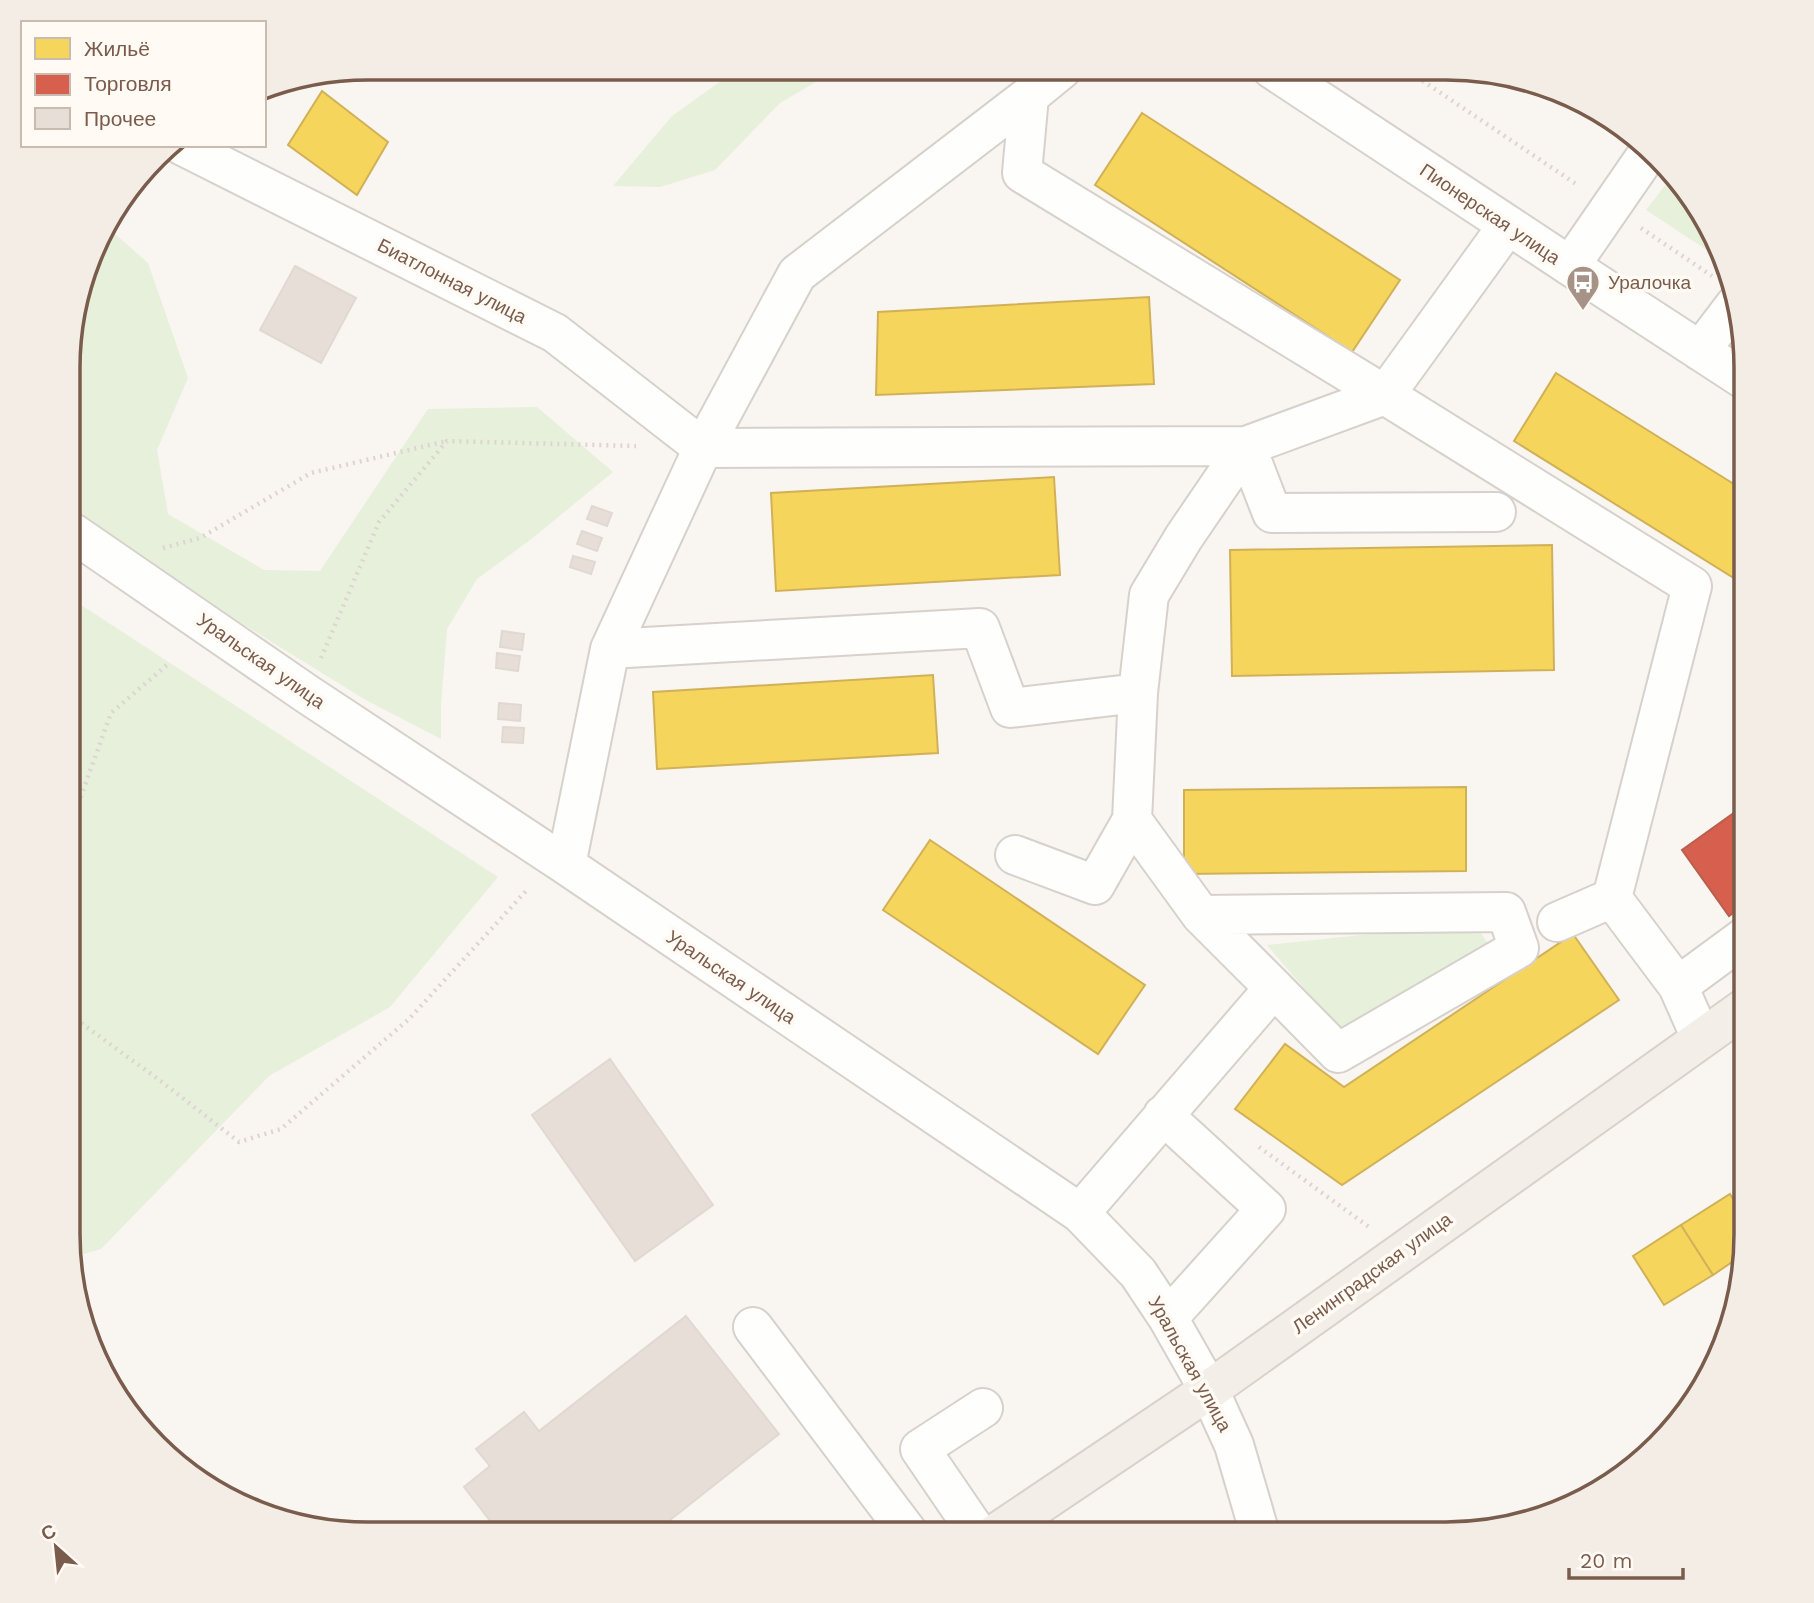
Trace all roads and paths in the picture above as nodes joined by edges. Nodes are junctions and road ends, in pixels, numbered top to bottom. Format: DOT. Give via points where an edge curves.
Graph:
graph roads {
  1 [pos="1049,80"];
  2 [pos="1289,80"];
  3 [pos="1421,80"];
  4 [pos="1029,96"];
  5 [pos="185,147"];
  6 [pos="1643,159"];
  7 [pos="1611,208"];
  8 [pos="1508,225"];
  9 [pos="1570,266"];
  10 [pos="1723,290"];
  11 [pos="1725,298"];
  12 [pos="1700,351"];
  13 [pos="1734,373"];
  14 [pos="1385,395"];
  15 [pos="447,441"];
  16 [pos="636,446"];
  17 [pos="1246,446"];
  18 [pos="703,448"];
  19 [pos="1496,512"];
  20 [pos="80,538"];
  21 [pos="114,560"];
  22 [pos="610,649"];
  23 [pos="168,664"];
  24 [pos="1138,693"];
  25 [pos="307,694"];
  26 [pos="80,799"];
  27 [pos="1132,821"];
  28 [pos="1015,855"];
  29 [pos="566,865"];
  30 [pos="526,891"];
  31 [pos="1612,898"];
  32 [pos="1201,915"];
  33 [pos="1557,922"];
  34 [pos="1734,944"];
  35 [pos="1678,986"];
  36 [pos="1273,988"];
  37 [pos="1734,1015"];
  38 [pos="80,1022"];
  39 [pos="1701,1038"];
  40 [pos="1163,1115"];
  41 [pos="1249,1139"];
  42 [pos="1080,1213"];
  43 [pos="1381,1219"];
  44 [pos="1168,1318"];
  45 [pos="753,1327"];
  46 [pos="1209,1390"];
  47 [pos="983,1408"];
  48 [pos="900,1522"];
  49 [pos="970,1522"];
  50 [pos="1013,1522"];
  51 [pos="1256,1522"];
  1 -- 4 [label="street"];
  2 -- 8 [label="street, Пионерская улица"];
  3 -- 7 [label="path"];
  4 -- 14 [label="street" via="1022,173"];
  4 -- 18 [label="street" via="797,274"];
  5 -- 18 [label="street, Биатлонная улица" via="555,333"];
  6 -- 7 [label="street"];
  7 -- 9 [label="street"];
  7 -- 10 [label="path"];
  8 -- 9 [label="street, Пионерская улица"];
  8 -- 14 [label="street"];
  9 -- 12 [label="street, Пионерская улица"];
  11 -- 12 [label="street"];
  12 -- 13 [label="street, Пионерская улица"];
  14 -- 17 [label="street"];
  14 -- 31 [label="street" via="1692,586"];
  15 -- 16 [label="path"];
  15 -- 21 [label="path" via="312,473 200,538"];
  15 -- 25 [label="path" via="379,522"];
  17 -- 18 [label="street"];
  17 -- 19 [label="street" via="1272,513"];
  17 -- 24 [label="street" via="1149,595"];
  18 -- 22 [label="street"];
  20 -- 21 [label="street, Уральская улица"];
  21 -- 25 [label="street, Уральская улица"];
  22 -- 24 [label="street" via="980,628 1010,708"];
  22 -- 29 [label="street"];
  23 -- 26 [label="path" via="111,713"];
  24 -- 27 [label="street"];
  25 -- 29 [label="street, Уральская улица"];
  27 -- 28 [label="street" via="1096,885"];
  27 -- 32 [label="street"];
  29 -- 42 [label="street, Уральская улица"];
  30 -- 38 [label="path" via="409,1019 281,1129 239,1142"];
  31 -- 33 [label="street"];
  31 -- 35 [label="street"];
  32 -- 36 [label="street"];
  32 -- 36 [label="street" via="1506,912 1519,948 1338,1053"];
  34 -- 35 [label="street"];
  35 -- 39 [label="street"];
  36 -- 40 [label="street"];
  37 -- 39 [label="main road, Ленинградская улица"];
  39 -- 46 [label="main road, Ленинградская улица"];
  40 -- 42 [label="street"];
  40 -- 44 [label="street" via="1266,1209"];
  41 -- 43 [label="path" via="1369,1227"];
  42 -- 44 [label="street, Уральская улица" via="1138,1273"];
  44 -- 46 [label="street, Уральская улица"];
  45 -- 48 [label="street"];
  46 -- 50 [label="main road, Ленинградская улица"];
  46 -- 51 [label="street, Уральская улица" via="1234,1445"];
  47 -- 49 [label="street" via="920,1449"];
}
